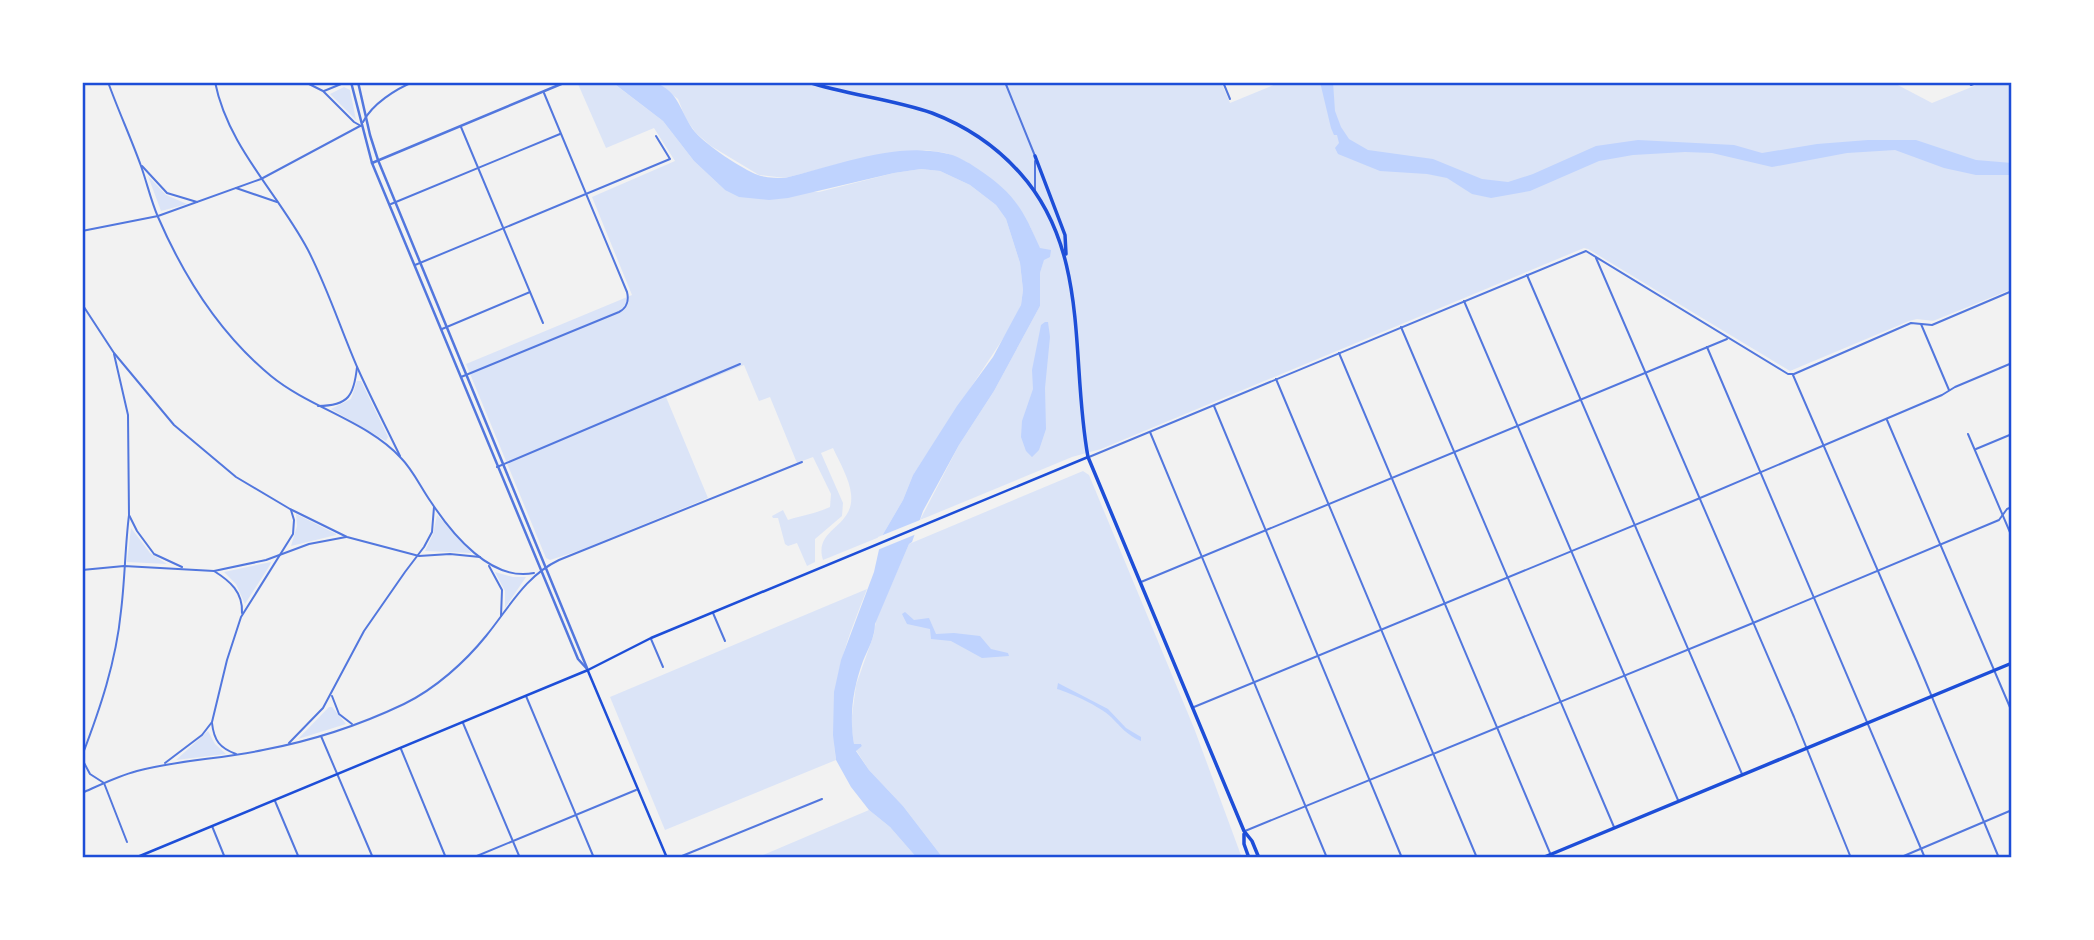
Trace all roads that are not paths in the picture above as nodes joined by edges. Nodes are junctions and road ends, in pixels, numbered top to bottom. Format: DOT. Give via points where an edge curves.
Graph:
graph roads {
  1 [pos="215,82"];
  2 [pos="305,82"];
  3 [pos="346,82"];
  4 [pos="351,82"];
  5 [pos="358,82"];
  6 [pos="414,82"];
  7 [pos="566,82"];
  8 [pos="808,82"];
  9 [pos="1005,82"];
  10 [pos="1223,82"];
  11 [pos="1979,82"];
  12 [pos="107,83"];
  13 [pos="1968,84"];
  14 [pos="323,91"];
  15 [pos="543,92"];
  16 [pos="1230,99"];
  17 [pos="366,115"];
  18 [pos="361,126"];
  19 [pos="460,127"];
  20 [pos="561,134"];
  21 [pos="656,136"];
  22 [pos="1035,156"];
  23 [pos="378,160"];
  24 [pos="372,163"];
  25 [pos="141,166"];
  26 [pos="477,168"];
  27 [pos="261,179"];
  28 [pos="236,188"];
  29 [pos="1035,191"];
  30 [pos="587,194"];
  31 [pos="199,202"];
  32 [pos="278,202"];
  33 [pos="396,202"];
  34 [pos="389,205"];
  35 [pos="158,216"];
  36 [pos="503,229"];
  37 [pos="82,231"];
  38 [pos="1596,257"];
  39 [pos="1067,260"];
  40 [pos="421,262"];
  41 [pos="414,265"];
  42 [pos="1527,275"];
  43 [pos="2012,291"];
  44 [pos="530,292"];
  45 [pos="1464,301"];
  46 [pos="82,304"];
  47 [pos="543,323"];
  48 [pos="1921,324"];
  49 [pos="448,327"];
  50 [pos="1401,327"];
  51 [pos="441,329"];
  52 [pos="1729,338"];
  53 [pos="1707,347"];
  54 [pos="114,353"];
  55 [pos="1339,353"];
  56 [pos="2012,363"];
  57 [pos="740,364"];
  58 [pos="357,366"];
  59 [pos="1645,373"];
  60 [pos="468,374"];
  61 [pos="1793,374"];
  62 [pos="460,377"];
  63 [pos="1276,379"];
  64 [pos="1949,391"];
  65 [pos="1581,400"];
  66 [pos="1213,405"];
  67 [pos="316,406"];
  68 [pos="1887,419"];
  69 [pos="1517,426"];
  70 [pos="1150,432"];
  71 [pos="1968,434"];
  72 [pos="2012,434"];
  73 [pos="1824,446"];
  74 [pos="1975,450"];
  75 [pos="1454,452"];
  76 [pos="1088,457"];
  77 [pos="401,458"];
  78 [pos="802,462"];
  79 [pos="505,464"];
  80 [pos="497,467"];
  81 [pos="1761,472"];
  82 [pos="1392,478"];
  83 [pos="1700,498"];
  84 [pos="1329,505"];
  85 [pos="433,506"];
  86 [pos="2012,507"];
  87 [pos="290,509"];
  88 [pos="129,515"];
  89 [pos="2002,515"];
  90 [pos="1635,525"];
  91 [pos="1266,531"];
  92 [pos="347,537"];
  93 [pos="2012,537"];
  94 [pos="1941,544"];
  95 [pos="1571,551"];
  96 [pos="279,555"];
  97 [pos="419,556"];
  98 [pos="480,557"];
  99 [pos="1202,557"];
  100 [pos="487,563"];
  101 [pos="124,566"];
  102 [pos="547,566"];
  103 [pos="184,568"];
  104 [pos="82,570"];
  105 [pos="541,570"];
  106 [pos="214,571"];
  107 [pos="1878,571"];
  108 [pos="536,572"];
  109 [pos="1508,578"];
  110 [pos="1140,582"];
  111 [pos="1815,597"];
  112 [pos="1444,604"];
  113 [pos="713,613"];
  114 [pos="241,617"];
  115 [pos="501,617"];
  116 [pos="1753,623"];
  117 [pos="1381,630"];
  118 [pos="651,638"];
  119 [pos="725,641"];
  120 [pos="1688,650"];
  121 [pos="1317,656"];
  122 [pos="2012,663"];
  123 [pos="663,667"];
  124 [pos="588,670"];
  125 [pos="1995,670"];
  126 [pos="1624,676"];
  127 [pos="1255,682"];
  128 [pos="331,695"];
  129 [pos="526,695"];
  130 [pos="1932,696"];
  131 [pos="1561,703"];
  132 [pos="1193,707"];
  133 [pos="2012,712"];
  134 [pos="212,722"];
  135 [pos="463,722"];
  136 [pos="1868,723"];
  137 [pos="353,724"];
  138 [pos="1497,729"];
  139 [pos="321,736"];
  140 [pos="288,744"];
  141 [pos="400,748"];
  142 [pos="1806,748"];
  143 [pos="236,754"];
  144 [pos="1434,755"];
  145 [pos="82,758"];
  146 [pos="163,765"];
  147 [pos="337,774"];
  148 [pos="1742,775"];
  149 [pos="1370,782"];
  150 [pos="104,783"];
  151 [pos="638,789"];
  152 [pos="82,793"];
  153 [pos="822,799"];
  154 [pos="275,800"];
  155 [pos="1678,801"];
  156 [pos="1307,808"];
  157 [pos="2012,810"];
  158 [pos="576,815"];
  159 [pos="1984,822"];
  160 [pos="212,826"];
  161 [pos="1614,828"];
  162 [pos="1244,831"];
  163 [pos="513,841"];
  164 [pos="127,842"];
  165 [pos="1921,848"];
  166 [pos="1550,854"];
  167 [pos="135,858"];
  168 [pos="225,858"];
  169 [pos="299,858"];
  170 [pos="373,858"];
  171 [pos="446,858"];
  172 [pos="472,858"];
  173 [pos="520,858"];
  174 [pos="594,858"];
  175 [pos="667,858"];
  176 [pos="677,858"];
  177 [pos="1249,858"];
  178 [pos="1259,858"];
  179 [pos="1327,858"];
  180 [pos="1402,858"];
  181 [pos="1477,858"];
  182 [pos="1542,858"];
  183 [pos="1851,858"];
  184 [pos="1899,858"];
  185 [pos="1925,858"];
  186 [pos="1999,858"];
  1 -- 27 [label="street" via="225,116"];
  2 -- 14 [label="street"];
  3 -- 14 [label="street"];
  4 -- 18 [label="street"];
  5 -- 17 [label="street"];
  6 -- 17 [label="street"];
  7 -- 15 [label="street"];
  8 -- 29 [label="main road" via="949,121 993,148"];
  9 -- 22 [label="street"];
  10 -- 16 [label="street"];
  11 -- 13 [label="street"];
  12 -- 25 [label="street"];
  14 -- 18 [label="street"];
  15 -- 19 [label="street"];
  15 -- 20 [label="street"];
  17 -- 18 [label="street"];
  17 -- 23 [label="street"];
  18 -- 24 [label="street"];
  18 -- 27 [label="street"];
  19 -- 23 [label="street"];
  19 -- 26 [label="street"];
  20 -- 26 [label="street"];
  20 -- 30 [label="street"];
  21 -- 30 [label="street" via="670,159"];
  22 -- 29 [label="street"];
  22 -- 39 [label="main road" via="1065,234"];
  23 -- 24 [label="street"];
  23 -- 33 [label="street"];
  24 -- 34 [label="street"];
  25 -- 31 [label="street" via="167,193"];
  25 -- 35 [label="street"];
  26 -- 33 [label="street"];
  26 -- 36 [label="street"];
  27 -- 28 [label="street"];
  27 -- 32 [label="street"];
  28 -- 31 [label="street"];
  28 -- 32 [label="street"];
  29 -- 39 [label="main road"];
  30 -- 36 [label="street"];
  30 -- 60 [label="street" via="627,292 624,309"];
  31 -- 35 [label="street"];
  32 -- 58 [label="street" via="316,267"];
  33 -- 34 [label="street"];
  33 -- 40 [label="street"];
  34 -- 41 [label="street"];
  35 -- 37 [label="street"];
  35 -- 67 [label="street" via="194,286 233,341 271,376"];
  36 -- 40 [label="street"];
  36 -- 44 [label="street"];
  38 -- 42 [label="street" via="1586,251"];
  38 -- 52 [label="street"];
  38 -- 59 [label="street"];
  39 -- 76 [label="main road"];
  40 -- 41 [label="street"];
  40 -- 49 [label="street"];
  41 -- 51 [label="street"];
  42 -- 45 [label="street"];
  42 -- 65 [label="street"];
  43 -- 48 [label="street" via="1932,325"];
  44 -- 47 [label="street"];
  44 -- 49 [label="street"];
  45 -- 50 [label="street"];
  45 -- 69 [label="street"];
  46 -- 54 [label="street"];
  48 -- 61 [label="street" via="1911,323"];
  48 -- 64 [label="street"];
  49 -- 51 [label="street"];
  49 -- 60 [label="street"];
  50 -- 55 [label="street"];
  50 -- 75 [label="street"];
  51 -- 62 [label="street"];
  52 -- 53 [label="street"];
  52 -- 61 [label="street"];
  53 -- 59 [label="street"];
  53 -- 81 [label="street"];
  54 -- 87 [label="street" via="196,445 236,477"];
  54 -- 88 [label="street" via="128,415"];
  55 -- 63 [label="street"];
  55 -- 82 [label="street"];
  56 -- 64 [label="street"];
  57 -- 79 [label="street"];
  58 -- 67 [label="street" via="348,398 335,405"];
  58 -- 77 [label="street"];
  59 -- 65 [label="street"];
  59 -- 83 [label="street"];
  60 -- 62 [label="street"];
  60 -- 79 [label="street"];
  61 -- 73 [label="street"];
  62 -- 80 [label="street"];
  63 -- 66 [label="street"];
  63 -- 84 [label="street"];
  64 -- 68 [label="street"];
  65 -- 69 [label="street"];
  65 -- 90 [label="street"];
  66 -- 70 [label="street"];
  66 -- 91 [label="street"];
  67 -- 77 [label="street" via="358,426"];
  68 -- 73 [label="street"];
  68 -- 94 [label="street"];
  69 -- 75 [label="street"];
  69 -- 95 [label="street"];
  70 -- 76 [label="street"];
  70 -- 99 [label="street"];
  71 -- 74 [label="street"];
  72 -- 74 [label="street"];
  73 -- 81 [label="street"];
  73 -- 107 [label="street"];
  74 -- 89 [label="street"];
  75 -- 82 [label="street"];
  75 -- 109 [label="street"];
  76 -- 110 [label="main road"];
  76 -- 113 [label="main road"];
  77 -- 85 [label="street"];
  78 -- 102 [label="street"];
  79 -- 80 [label="street"];
  79 -- 102 [label="street"];
  80 -- 105 [label="street"];
  81 -- 83 [label="street"];
  81 -- 111 [label="street"];
  82 -- 84 [label="street"];
  82 -- 112 [label="street"];
  83 -- 90 [label="street"];
  83 -- 116 [label="street"];
  84 -- 91 [label="street"];
  84 -- 117 [label="street"];
  85 -- 97 [label="street" via="432,532"];
  85 -- 98 [label="street"];
  86 -- 89 [label="street"];
  87 -- 92 [label="street"];
  87 -- 96 [label="street" via="294,531"];
  88 -- 101 [label="street"];
  88 -- 103 [label="street" via="154,554"];
  89 -- 93 [label="street"];
  89 -- 94 [label="street"];
  90 -- 95 [label="street"];
  90 -- 120 [label="street"];
  91 -- 99 [label="street"];
  91 -- 121 [label="street"];
  92 -- 96 [label="street"];
  92 -- 97 [label="street"];
  94 -- 107 [label="street"];
  94 -- 125 [label="street"];
  95 -- 109 [label="street"];
  95 -- 126 [label="street"];
  96 -- 106 [label="street"];
  96 -- 114 [label="street"];
  97 -- 98 [label="street"];
  97 -- 128 [label="street" via="368,625"];
  98 -- 100 [label="street"];
  99 -- 110 [label="street"];
  99 -- 127 [label="street"];
  100 -- 108 [label="street" via="515,575"];
  100 -- 115 [label="street" via="502,590"];
  101 -- 103 [label="street"];
  101 -- 104 [label="street"];
  101 -- 145 [label="street" via="113,658"];
  102 -- 105 [label="street"];
  102 -- 124 [label="street"];
  103 -- 106 [label="street"];
  105 -- 108 [label="street"];
  105 -- 124 [label="street" via="578,659"];
  106 -- 114 [label="street" via="237,590"];
  107 -- 111 [label="street"];
  107 -- 130 [label="street"];
  108 -- 115 [label="street"];
  109 -- 112 [label="street"];
  109 -- 131 [label="street"];
  110 -- 132 [label="main road"];
  111 -- 116 [label="street"];
  111 -- 136 [label="street"];
  112 -- 117 [label="street"];
  112 -- 138 [label="street"];
  113 -- 118 [label="main road"];
  113 -- 119 [label="street"];
  114 -- 134 [label="street"];
  115 -- 137 [label="street" via="461,664 435,684 408,702"];
  116 -- 120 [label="street"];
  116 -- 142 [label="street"];
  117 -- 121 [label="street"];
  117 -- 144 [label="street"];
  118 -- 123 [label="street"];
  118 -- 124 [label="main road"];
  120 -- 126 [label="street"];
  120 -- 148 [label="street"];
  121 -- 127 [label="street"];
  121 -- 149 [label="street"];
  122 -- 125 [label="main road"];
  124 -- 129 [label="main road"];
  124 -- 151 [label="main road"];
  125 -- 130 [label="main road"];
  125 -- 133 [label="street"];
  126 -- 131 [label="street"];
  126 -- 155 [label="street"];
  127 -- 132 [label="street"];
  127 -- 156 [label="street"];
  128 -- 137 [label="street" via="339,714"];
  128 -- 140 [label="street"];
  129 -- 135 [label="main road"];
  129 -- 158 [label="street"];
  130 -- 136 [label="main road"];
  130 -- 159 [label="street"];
  131 -- 138 [label="street"];
  131 -- 161 [label="street"];
  132 -- 162 [label="main road"];
  134 -- 143 [label="street" via="213,735 222,748"];
  134 -- 146 [label="street"];
  135 -- 141 [label="main road"];
  135 -- 163 [label="street"];
  136 -- 142 [label="main road"];
  136 -- 165 [label="street"];
  137 -- 139 [label="street"];
  138 -- 144 [label="street"];
  138 -- 166 [label="street"];
  139 -- 140 [label="street"];
  139 -- 147 [label="street"];
  140 -- 143 [label="street"];
  141 -- 147 [label="main road"];
  141 -- 171 [label="street"];
  142 -- 148 [label="main road"];
  142 -- 183 [label="street"];
  143 -- 146 [label="street"];
  144 -- 149 [label="street"];
  144 -- 181 [label="street"];
  145 -- 150 [label="street" via="90,774"];
  146 -- 150 [label="street"];
  147 -- 154 [label="main road"];
  147 -- 170 [label="street"];
  148 -- 155 [label="main road"];
  149 -- 156 [label="street"];
  149 -- 180 [label="street"];
  150 -- 152 [label="street"];
  150 -- 164 [label="street"];
  151 -- 158 [label="street"];
  151 -- 175 [label="main road"];
  153 -- 176 [label="street"];
  154 -- 160 [label="main road"];
  154 -- 169 [label="street"];
  155 -- 161 [label="main road"];
  156 -- 162 [label="street"];
  156 -- 179 [label="street"];
  157 -- 159 [label="street"];
  158 -- 163 [label="street"];
  158 -- 174 [label="street"];
  159 -- 165 [label="street"];
  159 -- 186 [label="street"];
  160 -- 167 [label="main road"];
  160 -- 168 [label="street"];
  161 -- 166 [label="main road"];
  162 -- 177 [label="main road"];
  162 -- 178 [label="main road"];
  163 -- 172 [label="street"];
  163 -- 173 [label="street"];
  165 -- 184 [label="street"];
  165 -- 185 [label="street"];
  166 -- 182 [label="main road"];
}
